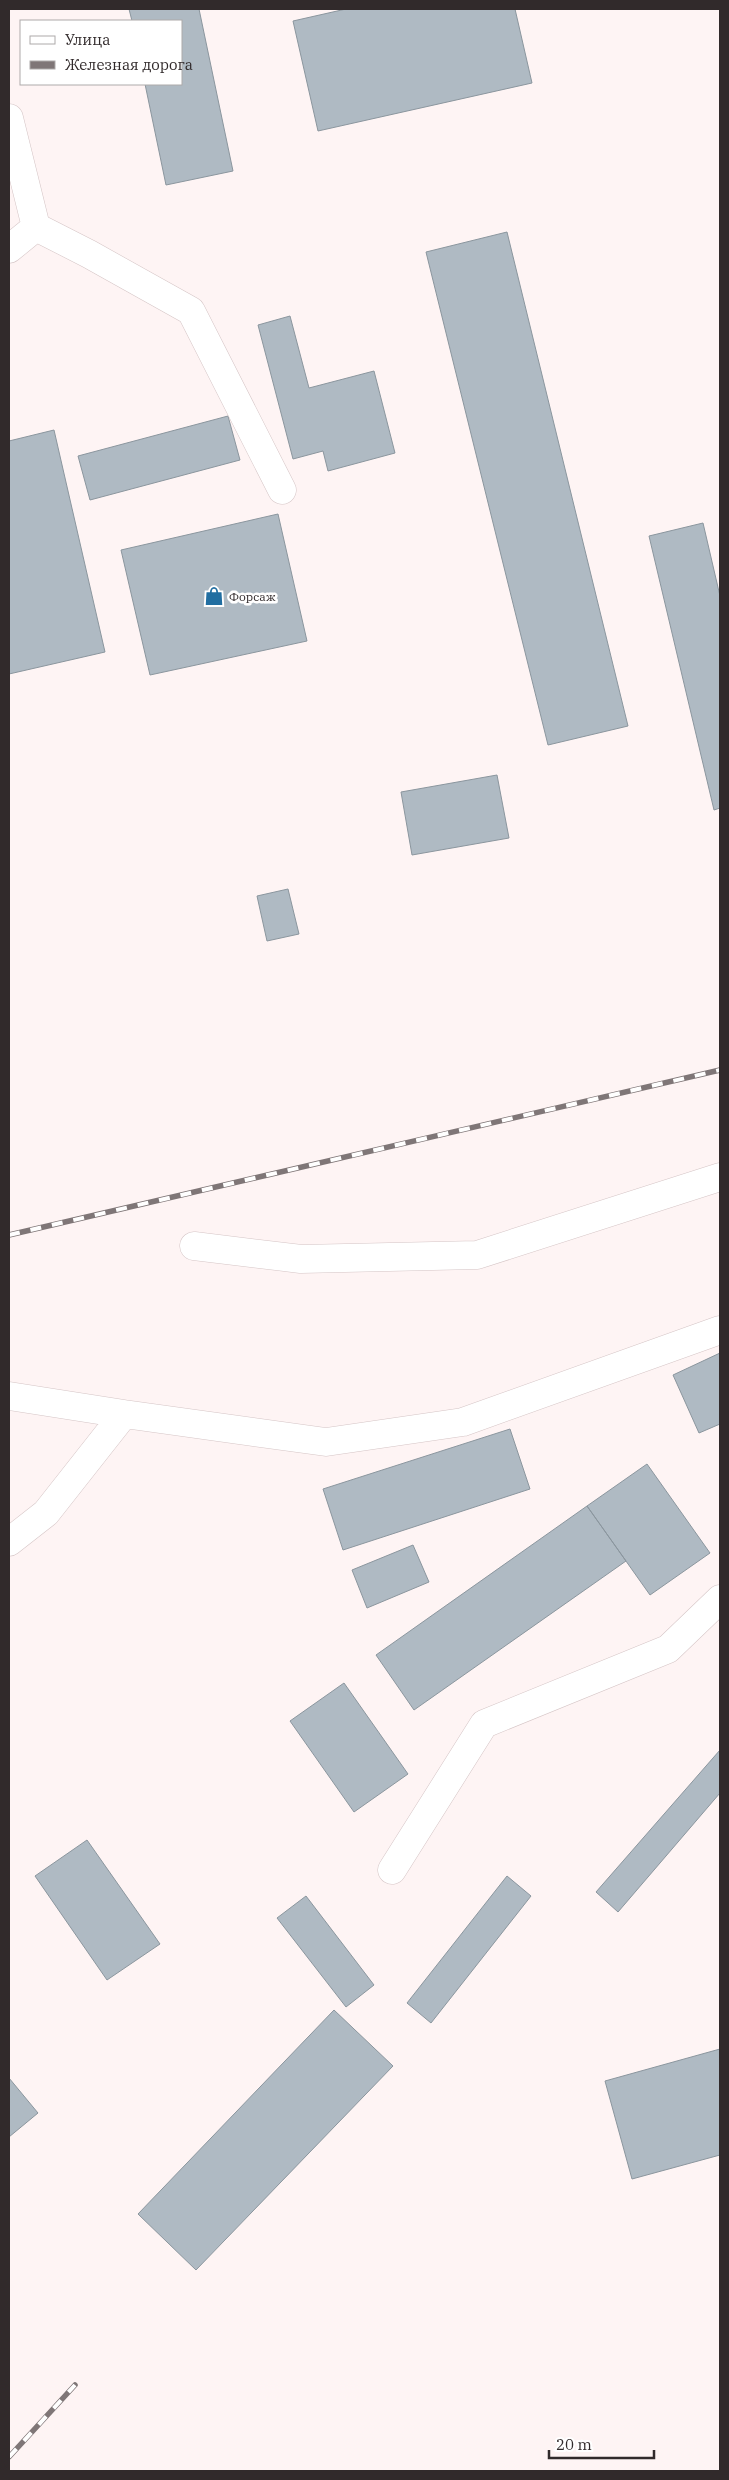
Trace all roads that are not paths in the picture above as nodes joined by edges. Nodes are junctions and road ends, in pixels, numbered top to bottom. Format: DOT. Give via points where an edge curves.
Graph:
graph roads {
  1 [pos="9,118"];
  2 [pos="36,227"];
  3 [pos="9,249"];
  4 [pos="282,490"];
  5 [pos="720,1177"];
  6 [pos="194,1246"];
  7 [pos="720,1330"];
  8 [pos="9,1396"];
  9 [pos="124,1414"];
  10 [pos="9,1542"];
  11 [pos="720,1599"];
  12 [pos="392,1870"];
  1 -- 2 [label="street"];
  2 -- 3 [label="street"];
  2 -- 4 [label="street" via="191,311"];
  5 -- 6 [label="street" via="477,1255 301,1259"];
  7 -- 9 [label="street" via="463,1422 326,1442"];
  8 -- 9 [label="street"];
  9 -- 10 [label="street" via="46,1513"];
  11 -- 12 [label="street" via="668,1649 484,1724"];
}
